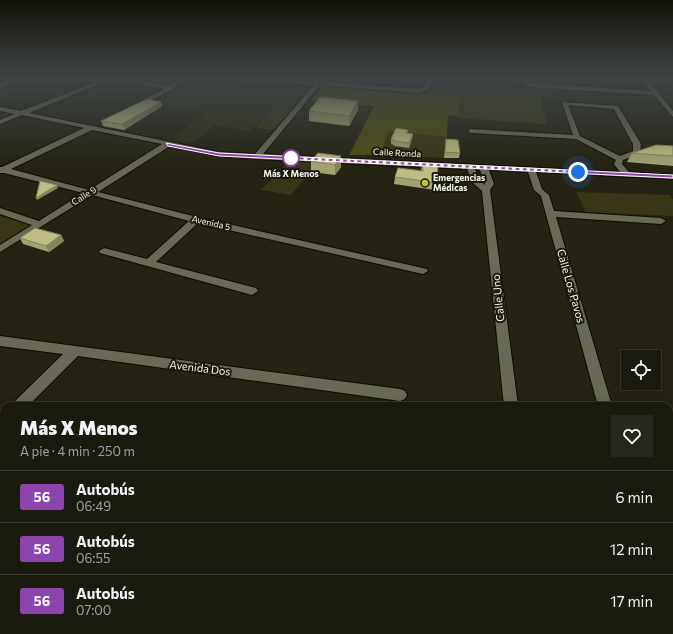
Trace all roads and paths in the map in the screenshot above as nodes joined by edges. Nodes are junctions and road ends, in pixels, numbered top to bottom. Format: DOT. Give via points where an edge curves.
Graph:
graph roads {
  1 [pos="34,109"];
  2 [pos="297,109"];
  3 [pos="566,109"];
  4 [pos="617,109"];
  5 [pos="0,110"];
  6 [pos="20,114"];
  7 [pos="0,122"];
  8 [pos="103,122"];
  9 [pos="90,128"];
  10 [pos="471,131"];
  11 [pos="577,138"];
  12 [pos="168,144"];
  13 [pos="256,157"];
  14 [pos="620,159"];
  15 [pos="470,166"];
  16 [pos="483,166"];
  17 [pos="531,169"];
  18 [pos="1,170"];
  19 [pos="626,174"];
  20 [pos="673,177"];
  21 [pos="486,190"];
  22 [pos="90,193"];
  23 [pos="0,211"];
  24 [pos="551,214"];
  25 [pos="196,220"];
  26 [pos="661,221"];
  27 [pos="40,224"];
  28 [pos="0,249"];
  29 [pos="104,251"];
  30 [pos="149,263"];
  31 [pos="423,270"];
  32 [pos="252,291"];
  33 [pos="0,341"];
  34 [pos="74,352"];
  35 [pos="400,395"];
  36 [pos="23,402"];
  37 [pos="510,402"];
  38 [pos="604,402"];
  1 -- 6 [label="street"];
  2 -- 13 [label="street"];
  3 -- 11 [label="street"];
  4 -- 14 [label="street" via="637,148 637,152"];
  5 -- 6 [label="street, Calle Ronda"];
  6 -- 7 [label="street"];
  6 -- 9 [label="street, Calle Ronda"];
  8 -- 9 [label="street"];
  9 -- 12 [label="street, Calle Ronda"];
  9 -- 18 [label="street"];
  10 -- 11 [label="street"];
  11 -- 14 [label="street"];
  12 -- 13 [label="street, Calle Ronda" via="219,154"];
  12 -- 22 [label="street, Calle 9"];
  13 -- 15 [label="street, Calle Ronda"];
  14 -- 19 [label="street" via="618,164"];
  15 -- 16 [label="street, Calle Ronda"];
  15 -- 21 [label="street" via="477,183"];
  16 -- 17 [label="street, Calle Ronda"];
  16 -- 21 [label="street, Calle Uno" via="490,184"];
  17 -- 19 [label="street, Calle Ronda"];
  17 -- 24 [label="street, Calle Los Pavos" via="538,190 545,195"];
  18 -- 22 [label="street, Avenida 5"];
  19 -- 20 [label="street, Calle Ronda"];
  21 -- 37 [label="street, Calle Uno"];
  22 -- 25 [label="street, Avenida 5"];
  22 -- 27 [label="street, Calle 9"];
  23 -- 27 [label="street"];
  24 -- 26 [label="street"];
  24 -- 38 [label="street, Calle Los Pavos"];
  25 -- 30 [label="street"];
  25 -- 31 [label="street, Avenida 5"];
  27 -- 28 [label="street, Calle 9"];
  29 -- 30 [label="street"];
  30 -- 32 [label="street"];
  33 -- 34 [label="street, Avenida Dos"];
  34 -- 35 [label="street, Avenida Dos"];
  34 -- 36 [label="street"];
}
